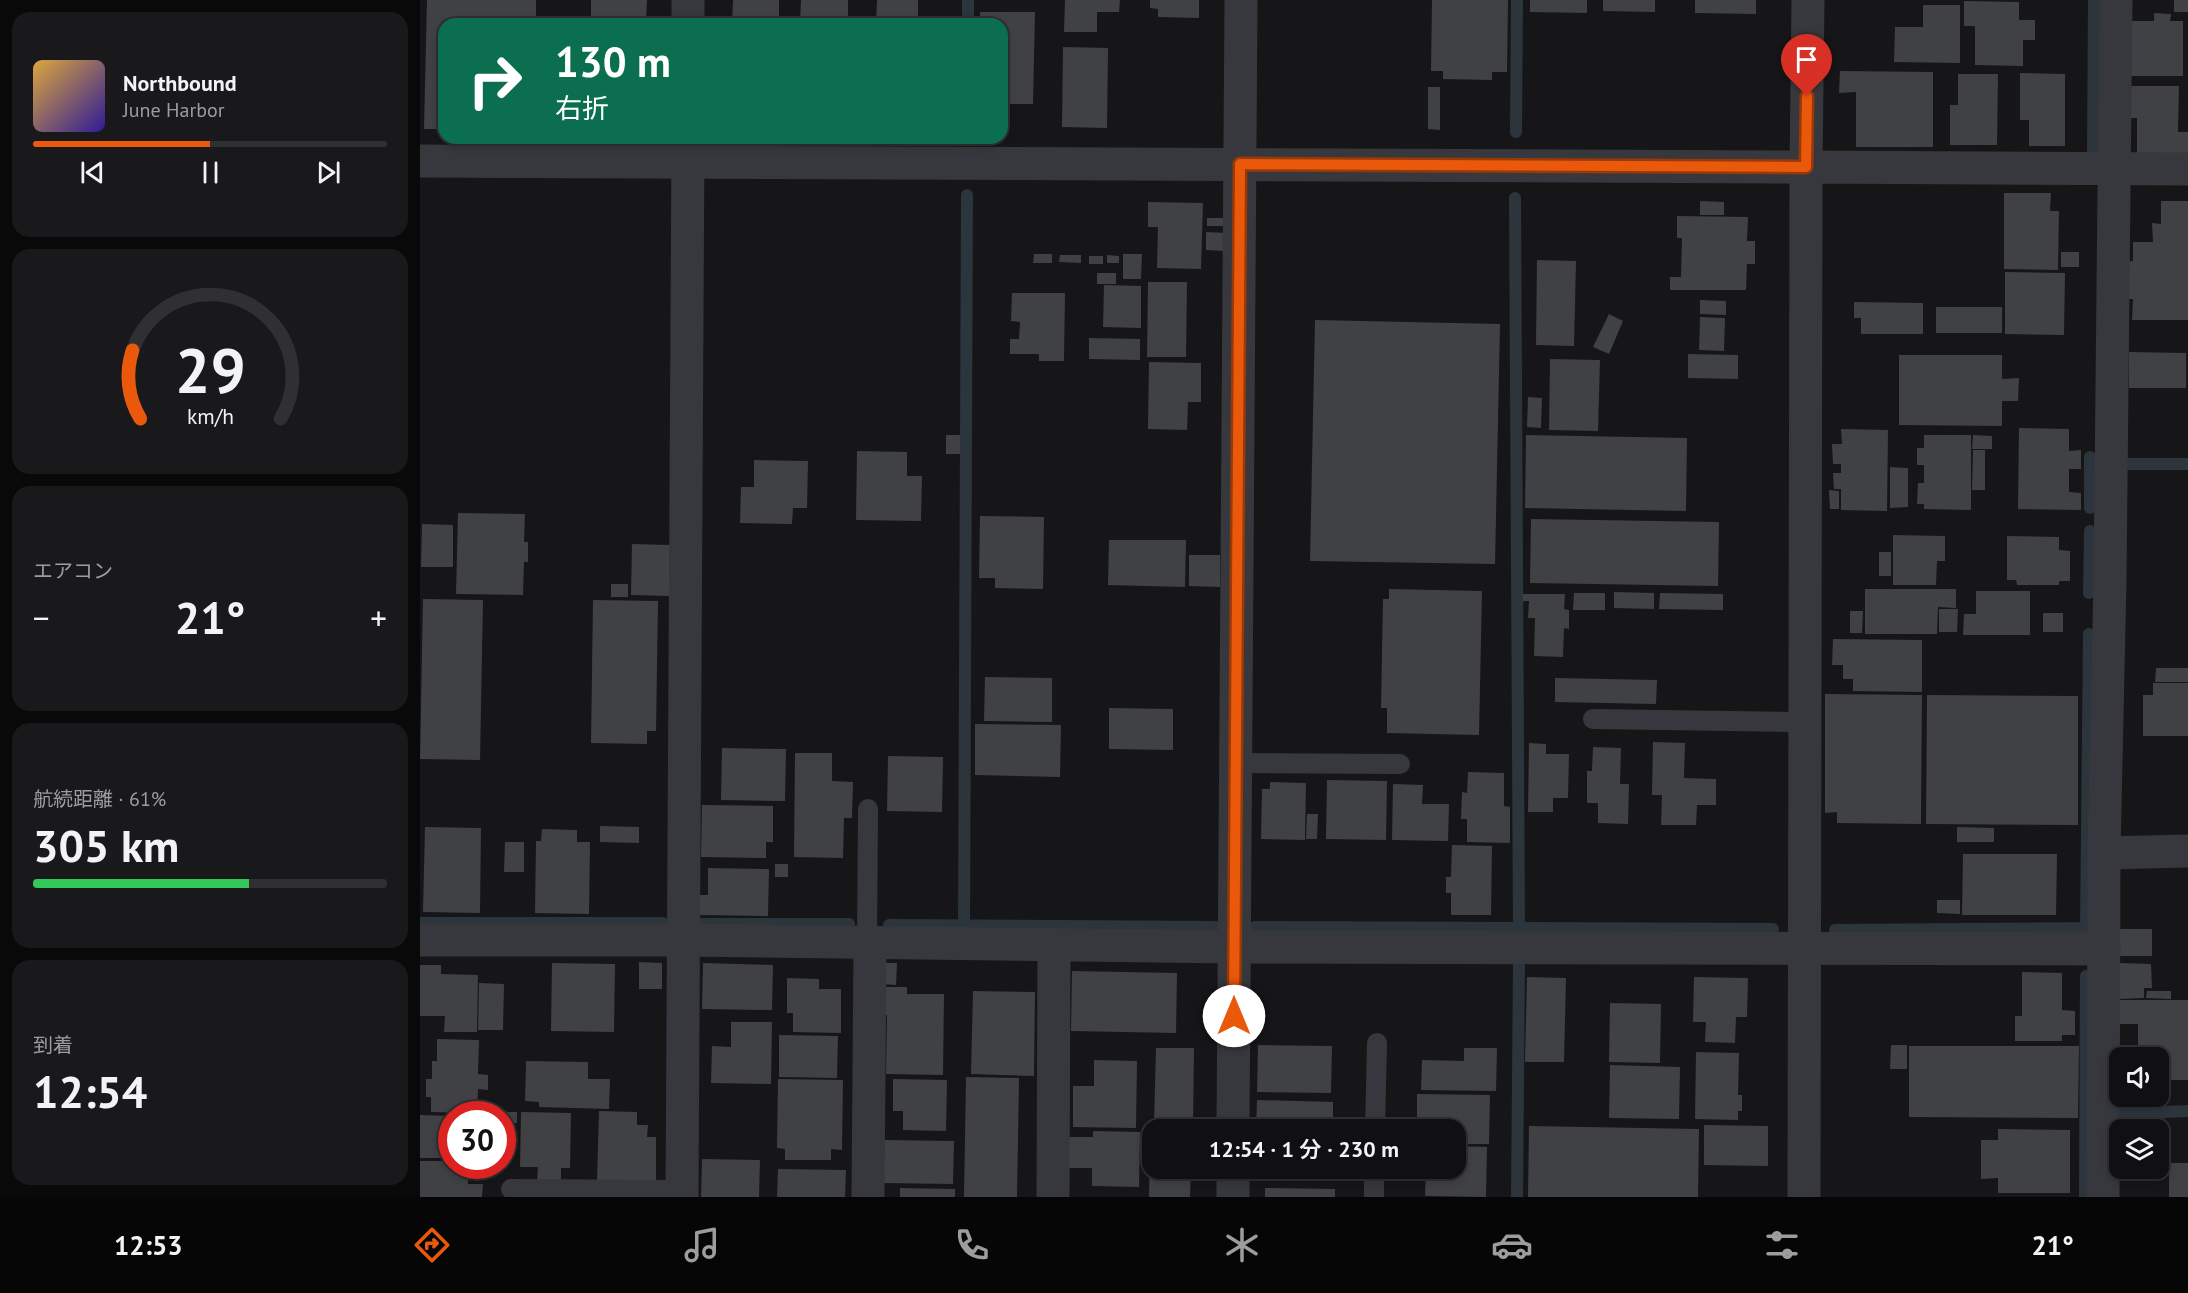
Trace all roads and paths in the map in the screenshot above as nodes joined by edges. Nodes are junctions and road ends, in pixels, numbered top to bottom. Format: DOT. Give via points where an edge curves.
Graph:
graph roads {
  1 [pos="688,0"];
  2 [pos="1241,0"];
  3 [pos="1808,0"];
  4 [pos="2116,0"];
  5 [pos="688,18"];
  6 [pos="688,150"];
  7 [pos="420,161"];
  8 [pos="1240,164"];
  9 [pos="1806,167"];
  10 [pos="2115,169"];
  11 [pos="2188,169"];
  12 [pos="1593,719"];
  13 [pos="1804,722"];
  14 [pos="1236,762"];
  15 [pos="1400,764"];
  16 [pos="868,809"];
  17 [pos="2188,850"];
  18 [pos="2104,853"];
  19 [pos="420,940"];
  20 [pos="682,940"];
  21 [pos="868,943"];
  22 [pos="1054,945"];
  23 [pos="1235,947"];
  24 [pos="1804,948"];
  25 [pos="2104,949"];
  26 [pos="1377,1043"];
  27 [pos="1233,1119"];
  28 [pos="1375,1119"];
  29 [pos="1233,1179"];
  30 [pos="1374,1179"];
  31 [pos="511,1189"];
  32 [pos="682,1194"];
  33 [pos="868,1197"];
  34 [pos="1053,1197"];
  35 [pos="1233,1197"];
  36 [pos="1374,1197"];
  37 [pos="1804,1197"];
  38 [pos="2103,1197"];
  1 -- 5 [label="street"];
  2 -- 8 [label="street"];
  3 -- 9 [label="street"];
  4 -- 10 [label="street"];
  6 -- 7 [label="street"];
  6 -- 8 [label="street"];
  6 -- 20 [label="street"];
  8 -- 9 [label="street"];
  8 -- 14 [label="street"];
  9 -- 10 [label="street"];
  9 -- 13 [label="street"];
  10 -- 11 [label="street"];
  10 -- 18 [label="street"];
  12 -- 13 [label="lane"];
  13 -- 24 [label="street"];
  14 -- 15 [label="lane"];
  14 -- 23 [label="street"];
  16 -- 21 [label="lane"];
  17 -- 18 [label="street"];
  18 -- 25 [label="street"];
  19 -- 20 [label="street"];
  20 -- 21 [label="street"];
  20 -- 32 [label="street"];
  21 -- 22 [label="street"];
  21 -- 33 [label="street"];
  22 -- 23 [label="street"];
  22 -- 34 [label="street"];
  23 -- 24 [label="street"];
  23 -- 27 [label="street"];
  24 -- 25 [label="street"];
  24 -- 37 [label="street"];
  25 -- 38 [label="street"];
  26 -- 28 [label="lane"];
  29 -- 35 [label="street"];
  30 -- 36 [label="lane"];
  31 -- 32 [label="lane"];
}
